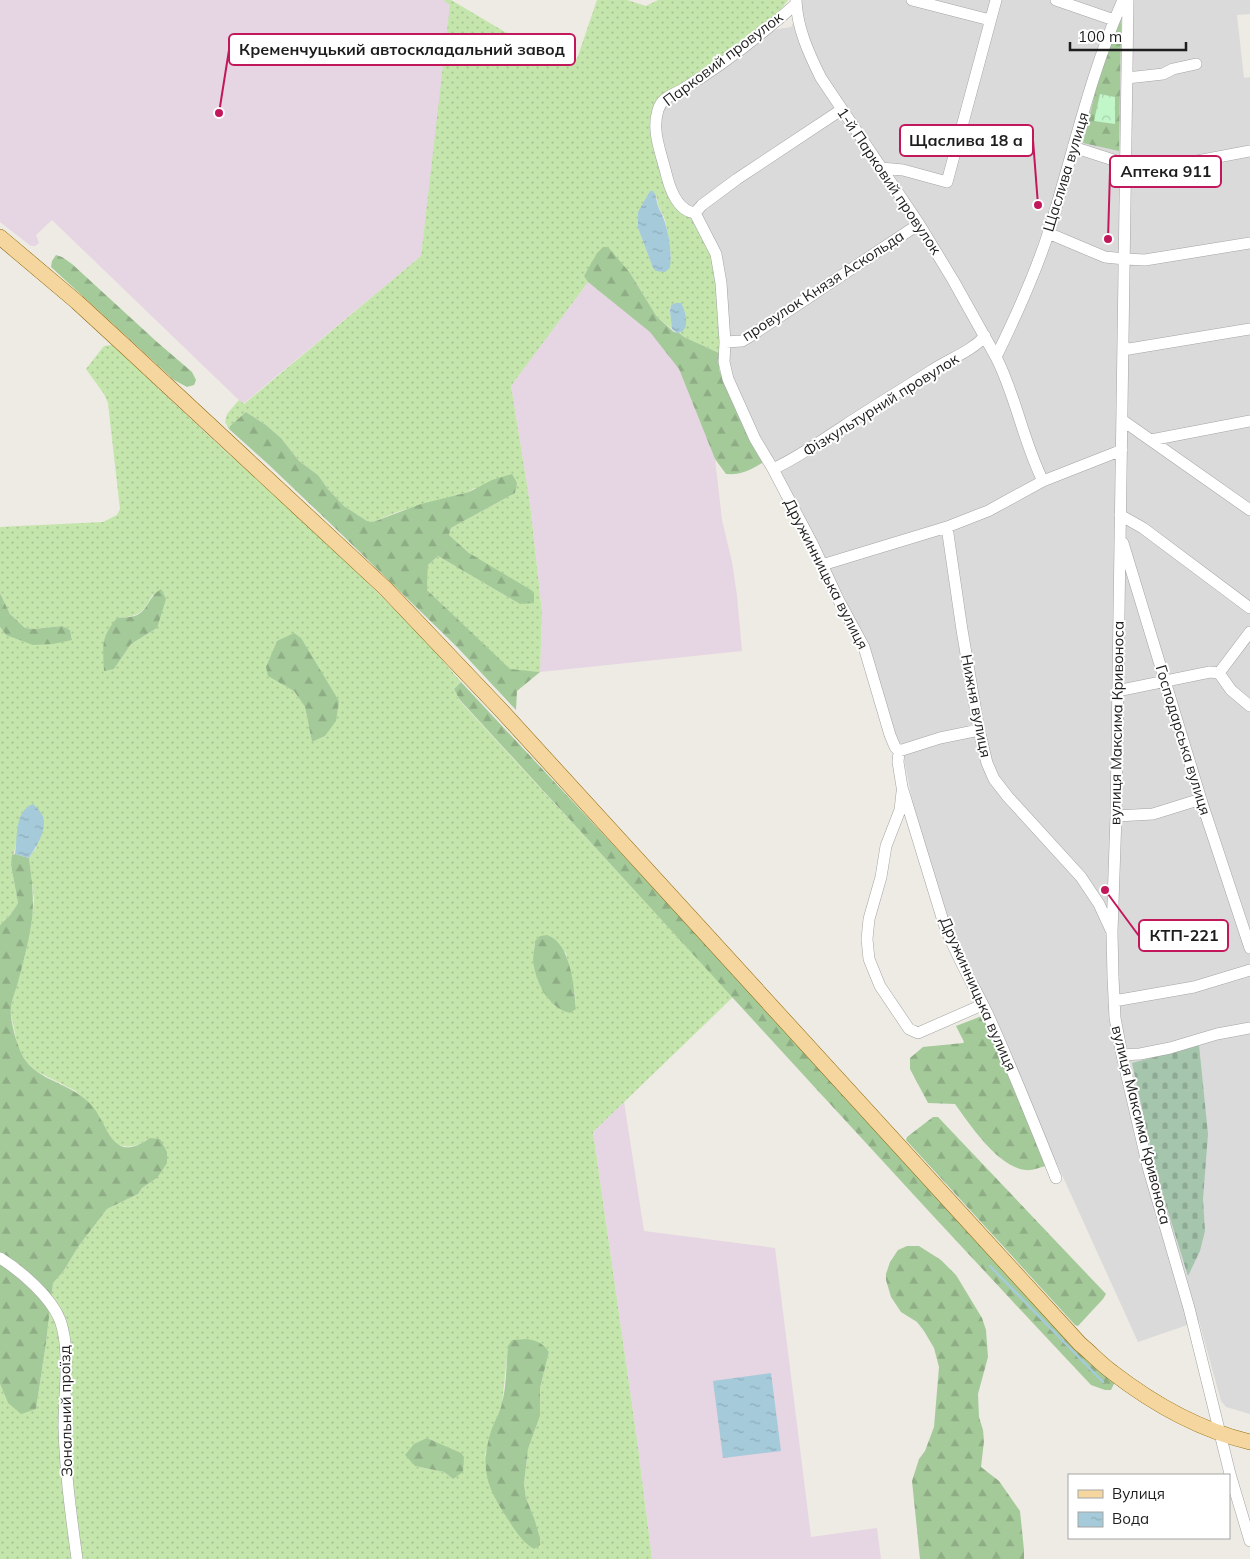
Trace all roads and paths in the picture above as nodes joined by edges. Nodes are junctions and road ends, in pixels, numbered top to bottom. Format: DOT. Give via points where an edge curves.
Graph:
graph roads {
  1 [pos="996,0"];
  2 [pos="1056,0"];
  3 [pos="1123,0"];
  4 [pos="1128,0"];
  5 [pos="918,1"];
  6 [pos="796,2"];
  7 [pos="990,20"];
  8 [pos="1114,20"];
  9 [pos="1196,64"];
  10 [pos="1127,78"];
  11 [pos="841,110"];
  12 [pos="656,119"];
  13 [pos="1073,148"];
  14 [pos="1250,151"];
  15 [pos="1126,164"];
  16 [pos="881,168"];
  17 [pos="696,213"];
  18 [pos="919,224"];
  19 [pos="1048,233"];
  20 [pos="0,238"];
  21 [pos="1250,243"];
  22 [pos="1125,259"];
  23 [pos="1250,330"];
  24 [pos="986,336"];
  25 [pos="725,342"];
  26 [pos="1123,350"];
  27 [pos="996,356"];
  28 [pos="1122,420"];
  29 [pos="1250,421"];
  30 [pos="1151,440"];
  31 [pos="1122,450"];
  32 [pos="773,469"];
  33 [pos="1043,481"];
  34 [pos="1250,510"];
  35 [pos="1120,515"];
  36 [pos="948,527"];
  37 [pos="1120,532"];
  38 [pos="822,565"];
  39 [pos="1250,608"];
  40 [pos="1250,632"];
  41 [pos="1219,673"];
  42 [pos="1166,682"];
  43 [pos="1117,691"];
  44 [pos="1250,706"];
  45 [pos="979,730"];
  46 [pos="899,751"];
  47 [pos="902,787"];
  48 [pos="1201,799"];
  49 [pos="1116,816"];
  50 [pos="1112,932"];
  51 [pos="1250,948"];
  52 [pos="1250,970"];
  53 [pos="1114,1001"];
  54 [pos="982,1004"];
  55 [pos="1250,1028"];
  56 [pos="1122,1055"];
  57 [pos="1056,1178"];
  58 [pos="0,1258"];
  59 [pos="1220,1433"];
  60 [pos="1250,1442"];
  61 [pos="1250,1540"];
  62 [pos="77,1559"];
  1 -- 7 [label="street"];
  2 -- 8 [label="street"];
  3 -- 8 [label="street, Щаслива вулиця"];
  4 -- 10 [label="street, вулиця Максима Кривоноса"];
  5 -- 7 [label="street"];
  6 -- 11 [label="street, 1-й Парковий провулок" via="808,53"];
  6 -- 12 [label="street, Парковий провулок" via="770,28 738,52 684,89 665,98"];
  7 -- 16 [label="street" via="947,182"];
  8 -- 13 [label="street, Щаслива вулиця"];
  9 -- 10 [label="street" via="1163,74"];
  10 -- 15 [label="street, вулиця Максима Кривоноса"];
  11 -- 16 [label="street, 1-й Парковий провулок"];
  11 -- 17 [label="street" via="738,179"];
  12 -- 17 [label="street, Дружинницька вулиця" via="657,140 671,191 685,210"];
  13 -- 15 [label="street"];
  13 -- 19 [label="street, Щаслива вулиця"];
  14 -- 15 [label="street" via="1164,169"];
  15 -- 22 [label="street, вулиця Максима Кривоноса"];
  16 -- 18 [label="street, 1-й Парковий провулок"];
  17 -- 25 [label="street, Дружинницька вулиця" via="716,254"];
  18 -- 24 [label="street, 1-й Парковий провулок"];
  18 -- 25 [label="street, провулок Князя Аскольда" via="749,337"];
  19 -- 22 [label="street" via="1105,257"];
  19 -- 27 [label="street, Щаслива вулиця" via="1024,298"];
  20 -- 59 [label="main road" via="128,349 385,588 507,717 1080,1344 1142,1394"];
  21 -- 22 [label="street" via="1145,260"];
  22 -- 26 [label="street, вулиця Максима Кривоноса"];
  23 -- 26 [label="street"];
  24 -- 27 [label="street, 1-й Парковий провулок"];
  24 -- 32 [label="street, Фізкультурний провулок" via="973,348 806,452"];
  25 -- 32 [label="street, Дружинницька вулиця" via="724,362 728,379 755,439"];
  26 -- 28 [label="street, вулиця Максима Кривоноса"];
  27 -- 33 [label="street"];
  28 -- 30 [label="street"];
  28 -- 31 [label="street, вулиця Максима Кривоноса"];
  29 -- 30 [label="street"];
  30 -- 34 [label="street"];
  31 -- 33 [label="street"];
  31 -- 35 [label="street, вулиця Максима Кривоноса"];
  32 -- 38 [label="street, Дружинницька вулиця"];
  33 -- 36 [label="street" via="988,511"];
  35 -- 37 [label="street, вулиця Максима Кривоноса"];
  35 -- 39 [label="street" via="1143,528"];
  36 -- 38 [label="street"];
  36 -- 45 [label="street, Нижня вулиця"];
  37 -- 42 [label="street, Господарська вулиця"];
  37 -- 43 [label="street, вулиця Максима Кривоноса"];
  38 -- 46 [label="street, Дружинницька вулиця" via="864,647 890,735"];
  40 -- 41 [label="street"];
  41 -- 42 [label="street"];
  41 -- 44 [label="street" via="1236,695"];
  42 -- 43 [label="street"];
  42 -- 48 [label="street, Господарська вулиця"];
  43 -- 49 [label="street, вулиця Максима Кривоноса"];
  45 -- 46 [label="street"];
  45 -- 50 [label="street, Нижня вулиця" via="994,779 1081,877"];
  46 -- 47 [label="street, Дружинницька вулиця"];
  47 -- 54 [label="street, Дружинницька вулиця" via="948,936"];
  47 -- 54 [label="street" via="900,810 886,846 881,877 868,919 866,939 870,959 880,986 913,1032 918,1033"];
  48 -- 49 [label="street" via="1153,814"];
  48 -- 51 [label="street, Господарська вулиця"];
  49 -- 50 [label="street, вулиця Максима Кривоноса"];
  50 -- 53 [label="street, вулиця Максима Кривоноса"];
  52 -- 53 [label="street" via="1202,985"];
  53 -- 56 [label="street, вулиця Максима Кривоноса"];
  54 -- 57 [label="street, Дружинницька вулиця"];
  55 -- 56 [label="street" via="1170,1048"];
  56 -- 59 [label="street, вулиця Максима Кривоноса" via="1148,1166 1190,1308"];
  58 -- 62 [label="street, Зональний проїзд" via="46,1298 60,1319 66,1349 66,1474"];
  59 -- 60 [label="main road"];
  59 -- 61 [label="street, вулиця Максима Кривоноса"];
}
